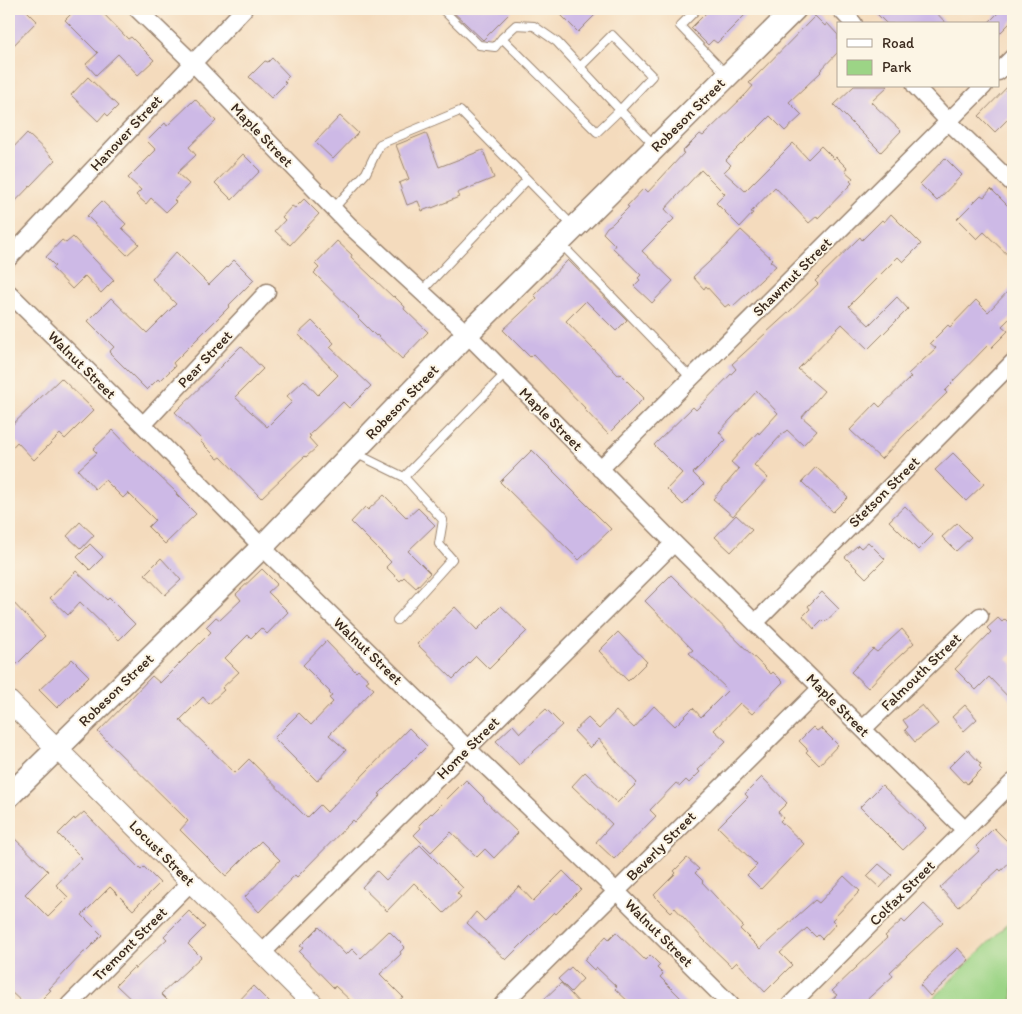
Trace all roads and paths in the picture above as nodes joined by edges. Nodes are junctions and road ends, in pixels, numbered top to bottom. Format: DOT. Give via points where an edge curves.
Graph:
graph roads {
  1 [pos="137,9"];
  2 [pos="244,9"];
  3 [pos="442,9"];
  4 [pos="697,9"];
  5 [pos="795,9"];
  6 [pos="840,9"];
  7 [pos="852,22"];
  8 [pos="502,38"];
  9 [pos="1013,57"];
  10 [pos="192,63"];
  11 [pos="580,67"];
  12 [pos="1000,70"];
  13 [pos="728,76"];
  14 [pos="916,88"];
  15 [pos="982,88"];
  16 [pos="620,110"];
  17 [pos="949,122"];
  18 [pos="656,147"];
  19 [pos="527,180"];
  20 [pos="1013,184"];
  21 [pos="333,209"];
  22 [pos="567,235"];
  23 [pos="9,258"];
  24 [pos="267,292"];
  25 [pos="422,292"];
  26 [pos="9,293"];
  27 [pos="468,334"];
  28 [pos="1013,362"];
  29 [pos="506,373"];
  30 [pos="692,378"];
  31 [pos="143,425"];
  32 [pos="353,452"];
  33 [pos="600,468"];
  34 [pos="404,477"];
  35 [pos="674,543"];
  36 [pos="262,547"];
  37 [pos="980,616"];
  38 [pos="397,620"];
  39 [pos="755,623"];
  40 [pos="821,688"];
  41 [pos="9,701"];
  42 [pos="862,729"];
  43 [pos="56,748"];
  44 [pos="467,748"];
  45 [pos="1013,782"];
  46 [pos="9,796"];
  47 [pos="964,830"];
  48 [pos="191,882"];
  49 [pos="616,891"];
  50 [pos="262,953"];
  51 [pos="69,1005"];
  52 [pos="314,1005"];
  53 [pos="502,1005"];
  54 [pos="731,1005"];
  55 [pos="790,1005"];
  1 -- 10 [label="street, Maple Street"];
  2 -- 10 [label="street, Hanover Street"];
  3 -- 8 [label="lane" via="478,45 495,47"];
  4 -- 13 [label="lane" via="680,26"];
  5 -- 13 [label="main road, Robeson Street"];
  6 -- 7 [label="street"];
  8 -- 11 [label="lane" via="516,25 534,26 556,42"];
  8 -- 16 [label="lane" via="597,132"];
  9 -- 12 [label="street"];
  10 -- 21 [label="street, Maple Street"];
  10 -- 23 [label="street, Hanover Street"];
  11 -- 16 [label="lane"];
  11 -- 16 [label="lane" via="612,35 652,76"];
  13 -- 18 [label="main road, Robeson Street"];
  14 -- 17 [label="street"];
  15 -- 17 [label="street, Shawmut Street"];
  16 -- 18 [label="lane"];
  17 -- 20 [label="street"];
  17 -- 30 [label="street, Shawmut Street"];
  18 -- 22 [label="main road, Robeson Street"];
  19 -- 21 [label="lane" via="460,112 380,144 366,173"];
  19 -- 22 [label="lane"];
  19 -- 25 [label="lane"];
  21 -- 25 [label="street, Maple Street"];
  22 -- 27 [label="main road, Robeson Street"];
  22 -- 30 [label="lane"];
  24 -- 31 [label="street, Pear Street"];
  25 -- 27 [label="street, Maple Street"];
  26 -- 31 [label="street, Walnut Street"];
  27 -- 29 [label="street, Maple Street"];
  27 -- 32 [label="main road, Robeson Street"];
  28 -- 39 [label="street, Stetson Street"];
  29 -- 33 [label="street, Maple Street"];
  29 -- 34 [label="lane"];
  30 -- 33 [label="street, Shawmut Street"];
  31 -- 36 [label="street, Walnut Street"];
  32 -- 34 [label="lane"];
  32 -- 36 [label="main road, Robeson Street"];
  33 -- 35 [label="street, Maple Street"];
  34 -- 38 [label="lane" via="443,520 440,544 452,559"];
  35 -- 39 [label="street, Maple Street"];
  35 -- 44 [label="street, Home Street"];
  36 -- 43 [label="main road, Robeson Street"];
  36 -- 44 [label="street, Walnut Street"];
  37 -- 42 [label="street, Falmouth Street"];
  39 -- 40 [label="street, Maple Street"];
  40 -- 42 [label="street, Maple Street"];
  40 -- 49 [label="street, Beverly Street"];
  41 -- 43 [label="street, Locust Street"];
  42 -- 47 [label="street, Maple Street"];
  43 -- 46 [label="main road, Robeson Street"];
  43 -- 48 [label="street, Locust Street"];
  44 -- 49 [label="street, Walnut Street"];
  44 -- 50 [label="street, Home Street"];
  45 -- 47 [label="street, Colfax Street"];
  47 -- 55 [label="street, Colfax Street"];
  48 -- 50 [label="street, Locust Street"];
  48 -- 51 [label="street, Tremont Street"];
  49 -- 53 [label="street, Beverly Street"];
  49 -- 54 [label="street, Walnut Street"];
  50 -- 52 [label="street, Locust Street"];
}
